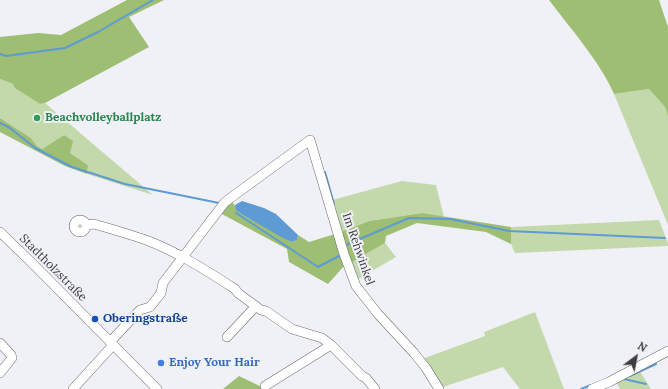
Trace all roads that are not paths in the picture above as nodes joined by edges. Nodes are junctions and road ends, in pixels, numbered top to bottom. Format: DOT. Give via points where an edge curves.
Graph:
graph roads {
  1 [pos="86,224"];
  2 [pos="0,232"];
  3 [pos="182,257"];
  4 [pos="256,306"];
  5 [pos="227,337"];
  6 [pos="0,343"];
  7 [pos="112,344"];
  8 [pos="331,345"];
  9 [pos="668,351"];
  10 [pos="0,373"];
  11 [pos="265,386"];
  12 [pos="73,389"];
  13 [pos="157,389"];
  14 [pos="375,389"];
  15 [pos="438,389"];
  16 [pos="592,389"];
  1 -- 3 [label="street" via="94,224 146,240"];
  2 -- 7 [label="street, Stadtholzstraße"];
  3 -- 4 [label="street" via="235,289"];
  3 -- 7 [label="street" via="150,307 140,310"];
  3 -- 15 [label="street, Im Rehwinkel" via="225,202 310,140 356,286 426,368"];
  4 -- 5 [label="street"];
  4 -- 8 [label="street" via="292,329 322,338"];
  6 -- 10 [label="street" via="12,358"];
  7 -- 12 [label="street"];
  7 -- 13 [label="street, Stadtholzstraße"];
  8 -- 11 [label="street"];
  8 -- 14 [label="street"];
  9 -- 16 [label="street"];
}
